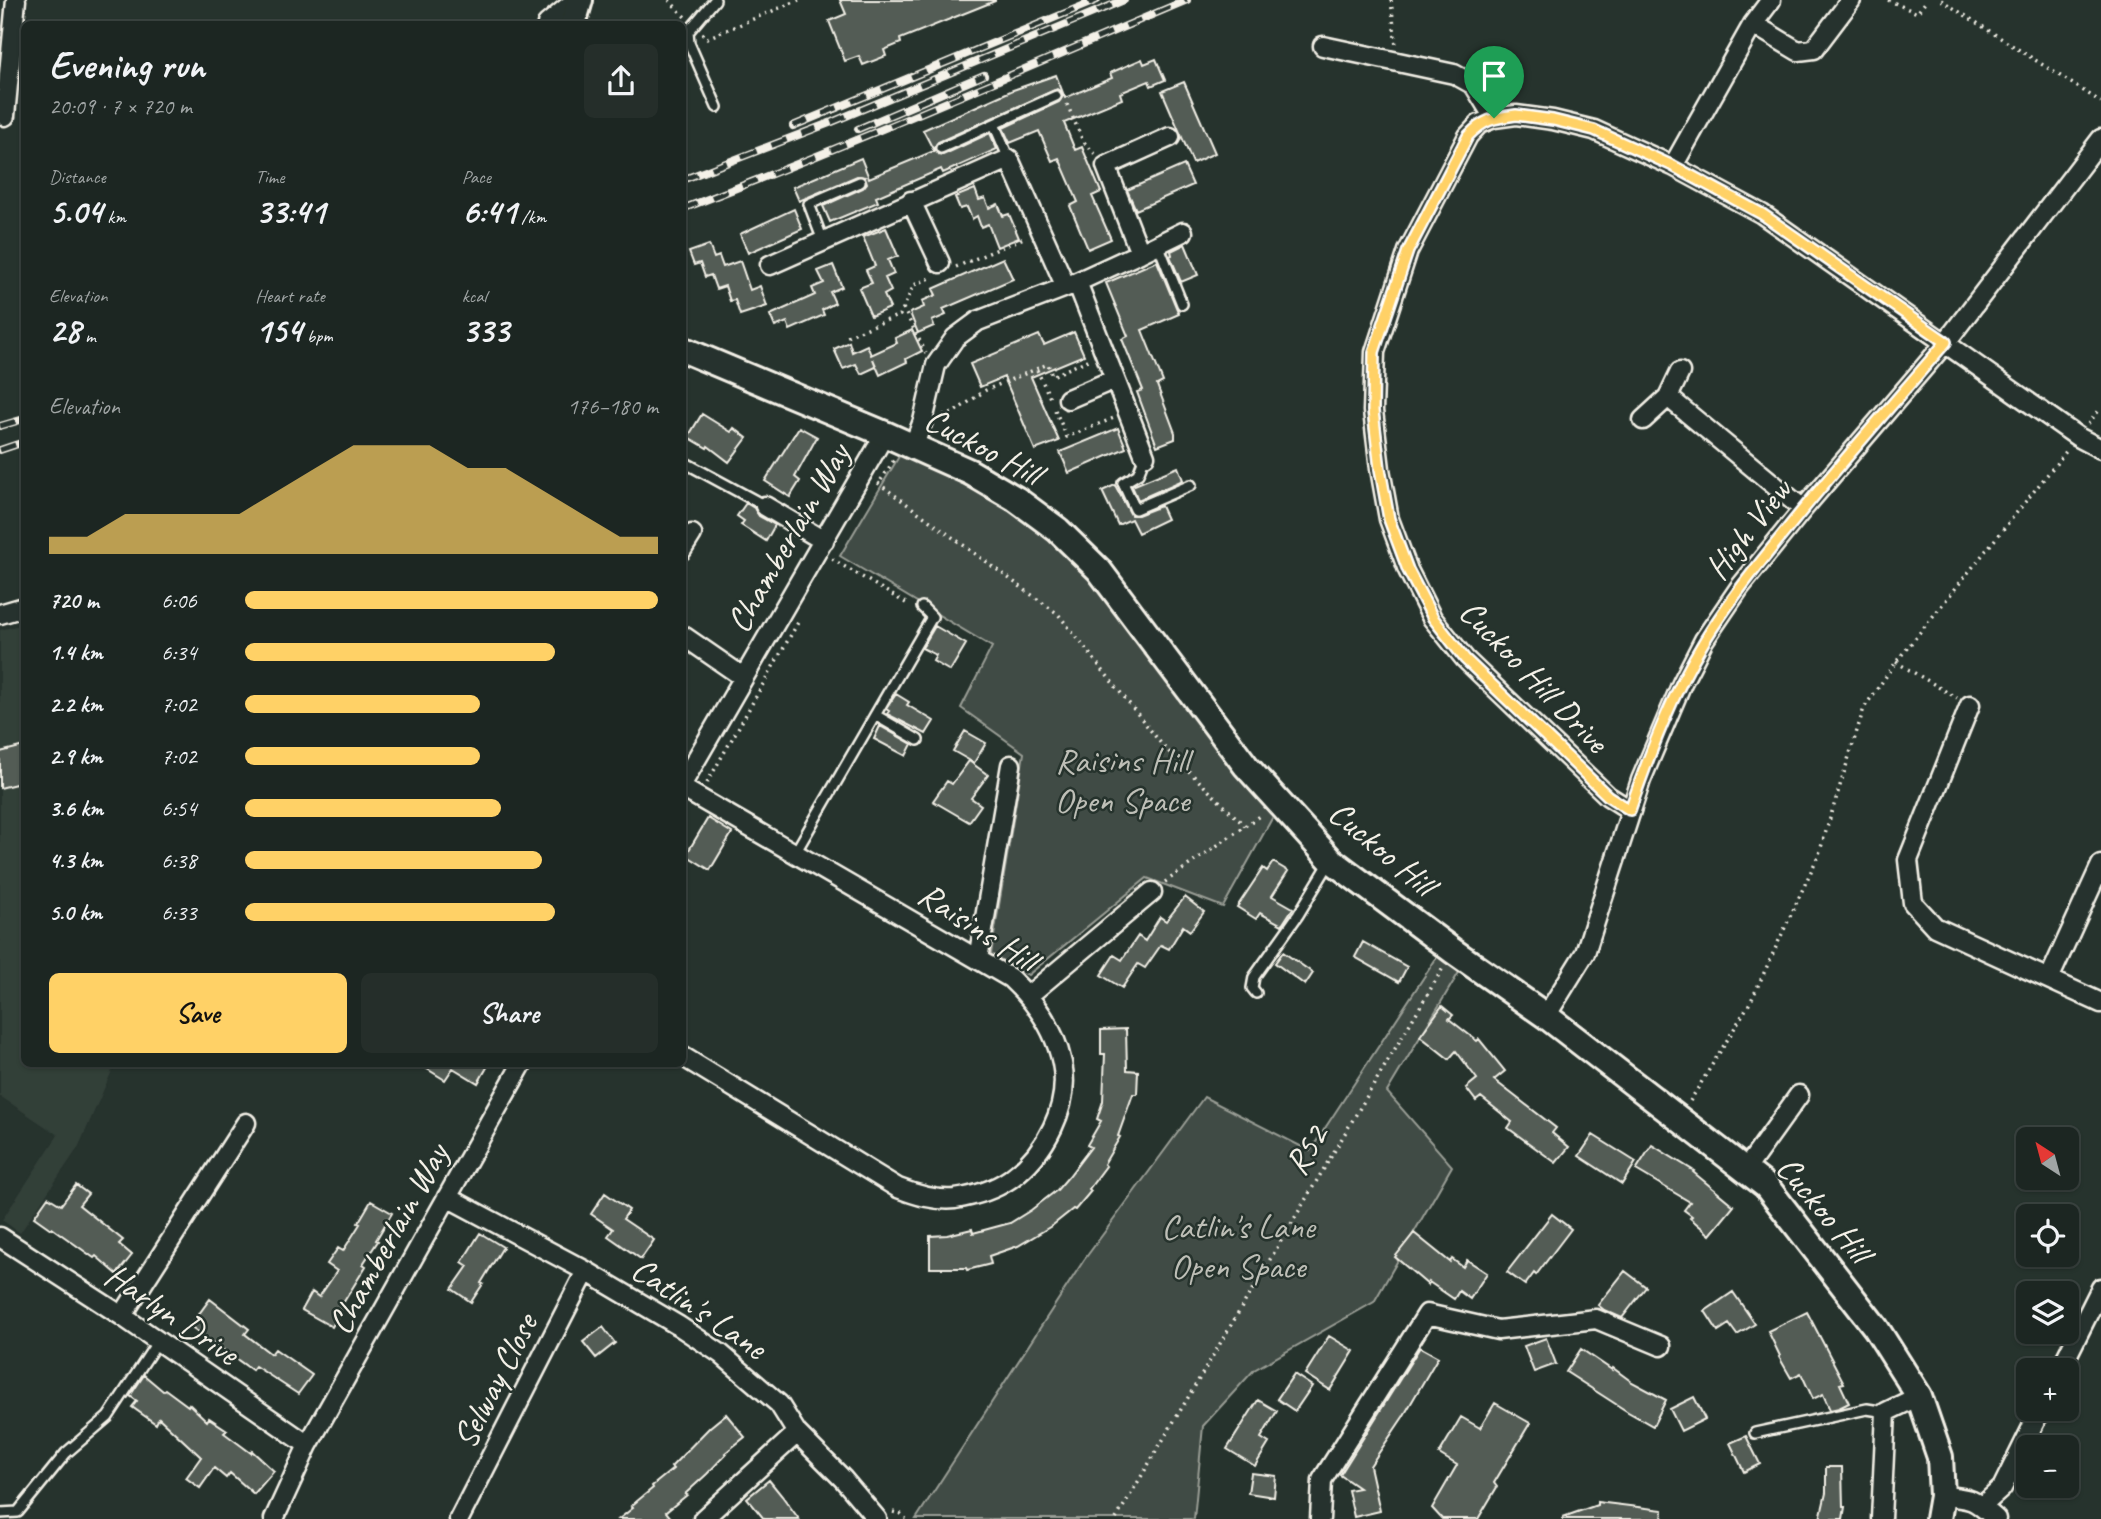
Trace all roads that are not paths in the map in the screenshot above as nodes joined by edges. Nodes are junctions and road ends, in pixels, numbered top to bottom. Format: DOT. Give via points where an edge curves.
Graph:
graph roads {
  1 [pos="16,0"];
  2 [pos="578,0"];
  3 [pos="715,0"];
  4 [pos="1771,0"];
  5 [pos="1851,0"];
  6 [pos="551,21"];
  7 [pos="574,21"];
  8 [pos="1754,24"];
  9 [pos="1323,46"];
  10 [pos="1056,96"];
  11 [pos="717,107"];
  12 [pos="5,116"];
  13 [pos="1494,118"];
  14 [pos="994,124"];
  15 [pos="1170,137"];
  16 [pos="2101,139"];
  17 [pos="941,148"];
  18 [pos="1009,159"];
  19 [pos="1673,166"];
  20 [pos="860,182"];
  21 [pos="911,201"];
  22 [pos="1183,232"];
  23 [pos="824,241"];
  24 [pos="1158,244"];
  25 [pos="1139,253"];
  26 [pos="940,263"];
  27 [pos="770,265"];
  28 [pos="1071,285"];
  29 [pos="1182,304"];
  30 [pos="1946,342"];
  31 [pos="686,351"];
  32 [pos="1680,372"];
  33 [pos="1115,379"];
  34 [pos="1668,397"];
  35 [pos="1068,399"];
  36 [pos="1643,420"];
  37 [pos="901,442"];
  38 [pos="2101,449"];
  39 [pos="1145,456"];
  40 [pos="686,463"];
  41 [pos="1191,485"];
  42 [pos="765,506"];
  43 [pos="1803,509"];
  44 [pos="692,534"];
  45 [pos="686,544"];
  46 [pos="821,546"];
  47 [pos="922,607"];
  48 [pos="21,608"];
  49 [pos="0,614"];
  50 [pos="686,638"];
  51 [pos="743,677"];
  52 [pos="1970,705"];
  53 [pos="875,715"];
  54 [pos="918,740"];
  55 [pos="1011,765"];
  56 [pos="686,779"];
  57 [pos="686,789"];
  58 [pos="1630,810"];
  59 [pos="795,853"];
  60 [pos="1331,860"];
  61 [pos="2101,865"];
  62 [pos="1152,892"];
  63 [pos="978,959"];
  64 [pos="2049,979"];
  65 [pos="1256,993"];
  66 [pos="1029,995"];
  67 [pos="2101,1003"];
  68 [pos="1546,1016"];
  69 [pos="686,1058"];
  70 [pos="520,1067"];
  71 [pos="1799,1095"];
  72 [pos="246,1123"];
  73 [pos="1746,1169"];
  74 [pos="447,1197"];
  75 [pos="0,1237"];
  76 [pos="586,1271"];
  77 [pos="2101,1288"];
  78 [pos="122,1316"];
  79 [pos="158,1341"];
  80 [pos="1661,1346"];
  81 [pos="2066,1358"];
  82 [pos="1919,1396"];
  83 [pos="1886,1412"];
  84 [pos="2035,1421"];
  85 [pos="797,1433"];
  86 [pos="1755,1433"];
  87 [pos="308,1445"];
  88 [pos="1982,1506"];
  89 [pos="1940,1508"];
  90 [pos="0,1513"];
  91 [pos="274,1519"];
  92 [pos="459,1519"];
  93 [pos="704,1519"];
  94 [pos="877,1519"];
  95 [pos="1320,1519"];
  96 [pos="1881,1519"];
  97 [pos="1996,1519"];
  1 -- 12 [label="street"];
  2 -- 6 [label="street"];
  2 -- 7 [label="main road"];
  3 -- 11 [label="lane" via="688,32"];
  4 -- 8 [label="street"];
  5 -- 8 [label="street" via="1814,49 1798,51"];
  8 -- 19 [label="street"];
  9 -- 13 [label="street" via="1454,74 1474,85"];
  10 -- 14 [label="lane"];
  13 -- 19 [label="street" via="1516,115 1594,130"];
  13 -- 58 [label="street, Cuckoo Hill Drive" via="1479,124 1468,136 1408,251 1374,352 1373,411 1389,519 1433,618 1465,659 1608,796"];
  14 -- 17 [label="lane"];
  14 -- 18 [label="lane"];
  15 -- 25 [label="street" via="1105,166"];
  16 -- 30 [label="street, High View"];
  18 -- 21 [label="street"];
  18 -- 28 [label="street"];
  19 -- 30 [label="street" via="1762,214"];
  20 -- 23 [label="lane" via="809,204"];
  21 -- 23 [label="street"];
  21 -- 26 [label="street"];
  22 -- 24 [label="street"];
  23 -- 27 [label="street"];
  24 -- 25 [label="street"];
  24 -- 29 [label="lane"];
  25 -- 28 [label="street"];
  28 -- 33 [label="street"];
  28 -- 37 [label="street, Chamberlain Way" via="978,321 955,338 937,364 923,419"];
  30 -- 38 [label="street"];
  30 -- 43 [label="street, High View"];
  31 -- 37 [label="main road, Cuckoo Hill"];
  32 -- 34 [label="street"];
  33 -- 35 [label="street"];
  33 -- 39 [label="street"];
  34 -- 36 [label="street"];
  34 -- 43 [label="street"];
  37 -- 46 [label="street, Chamberlain Way"];
  37 -- 60 [label="main road, Cuckoo Hill" via="970,472 1059,530 1099,570 1246,766"];
  39 -- 41 [label="lane" via="1138,474 1123,483 1135,509"];
  40 -- 42 [label="lane"];
  42 -- 46 [label="street"];
  43 -- 58 [label="street, High View" via="1704,640 1658,736"];
  44 -- 45 [label="street"];
  46 -- 51 [label="street, Chamberlain Way"];
  47 -- 53 [label="lane" via="932,617"];
  48 -- 49 [label="street"];
  50 -- 51 [label="street"];
  51 -- 56 [label="street, Chamberlain Way"];
  52 -- 64 [label="street" via="1908,860 1913,903 1935,927"];
  53 -- 54 [label="lane"];
  53 -- 59 [label="lane"];
  55 -- 63 [label="street"];
  57 -- 59 [label="street, Raisins Hill"];
  58 -- 68 [label="street, High View" via="1585,953"];
  59 -- 63 [label="street, Raisins Hill"];
  60 -- 65 [label="lane" via="1254,977"];
  60 -- 68 [label="main road, Cuckoo Hill"];
  61 -- 64 [label="street"];
  62 -- 66 [label="street"];
  63 -- 66 [label="street, Raisins Hill"];
  64 -- 67 [label="street"];
  66 -- 69 [label="street, Raisins Hill" via="1054,1034 1063,1066 1063,1098 1053,1127 1036,1155 1010,1179 983,1193 953,1199 924,1197 898,1188"];
  68 -- 73 [label="main road, Cuckoo Hill"];
  70 -- 74 [label="street, Chamberlain Way"];
  71 -- 73 [label="street"];
  72 -- 78 [label="street"];
  73 -- 82 [label="main road, Cuckoo Hill" via="1766,1186 1876,1328"];
  74 -- 76 [label="street, Catlin's Lane"];
  74 -- 87 [label="street, Chamberlain Way"];
  75 -- 78 [label="street, Harlyn Drive"];
  76 -- 85 [label="street, Catlin's Lane" via="721,1354 779,1404"];
  76 -- 92 [label="street, Selway Close"];
  77 -- 81 [label="street"];
  78 -- 79 [label="street, Harlyn Drive"];
  79 -- 87 [label="street, Harlyn Drive"];
  79 -- 90 [label="lane" via="108,1417 66,1453 18,1512"];
  80 -- 95 [label="street" via="1597,1320 1498,1330 1427,1314 1322,1480"];
  82 -- 83 [label="street"];
  82 -- 89 [label="main road, Cuckoo Hill" via="1940,1457"];
  83 -- 86 [label="lane" via="1867,1409"];
  83 -- 96 [label="street"];
  84 -- 88 [label="street" via="2002,1488"];
  85 -- 93 [label="street"];
  85 -- 94 [label="street, Catlin's Lane"];
  87 -- 91 [label="street, Chamberlain Way"];
  88 -- 89 [label="street" via="1968,1497"];
  88 -- 97 [label="street"];
}
